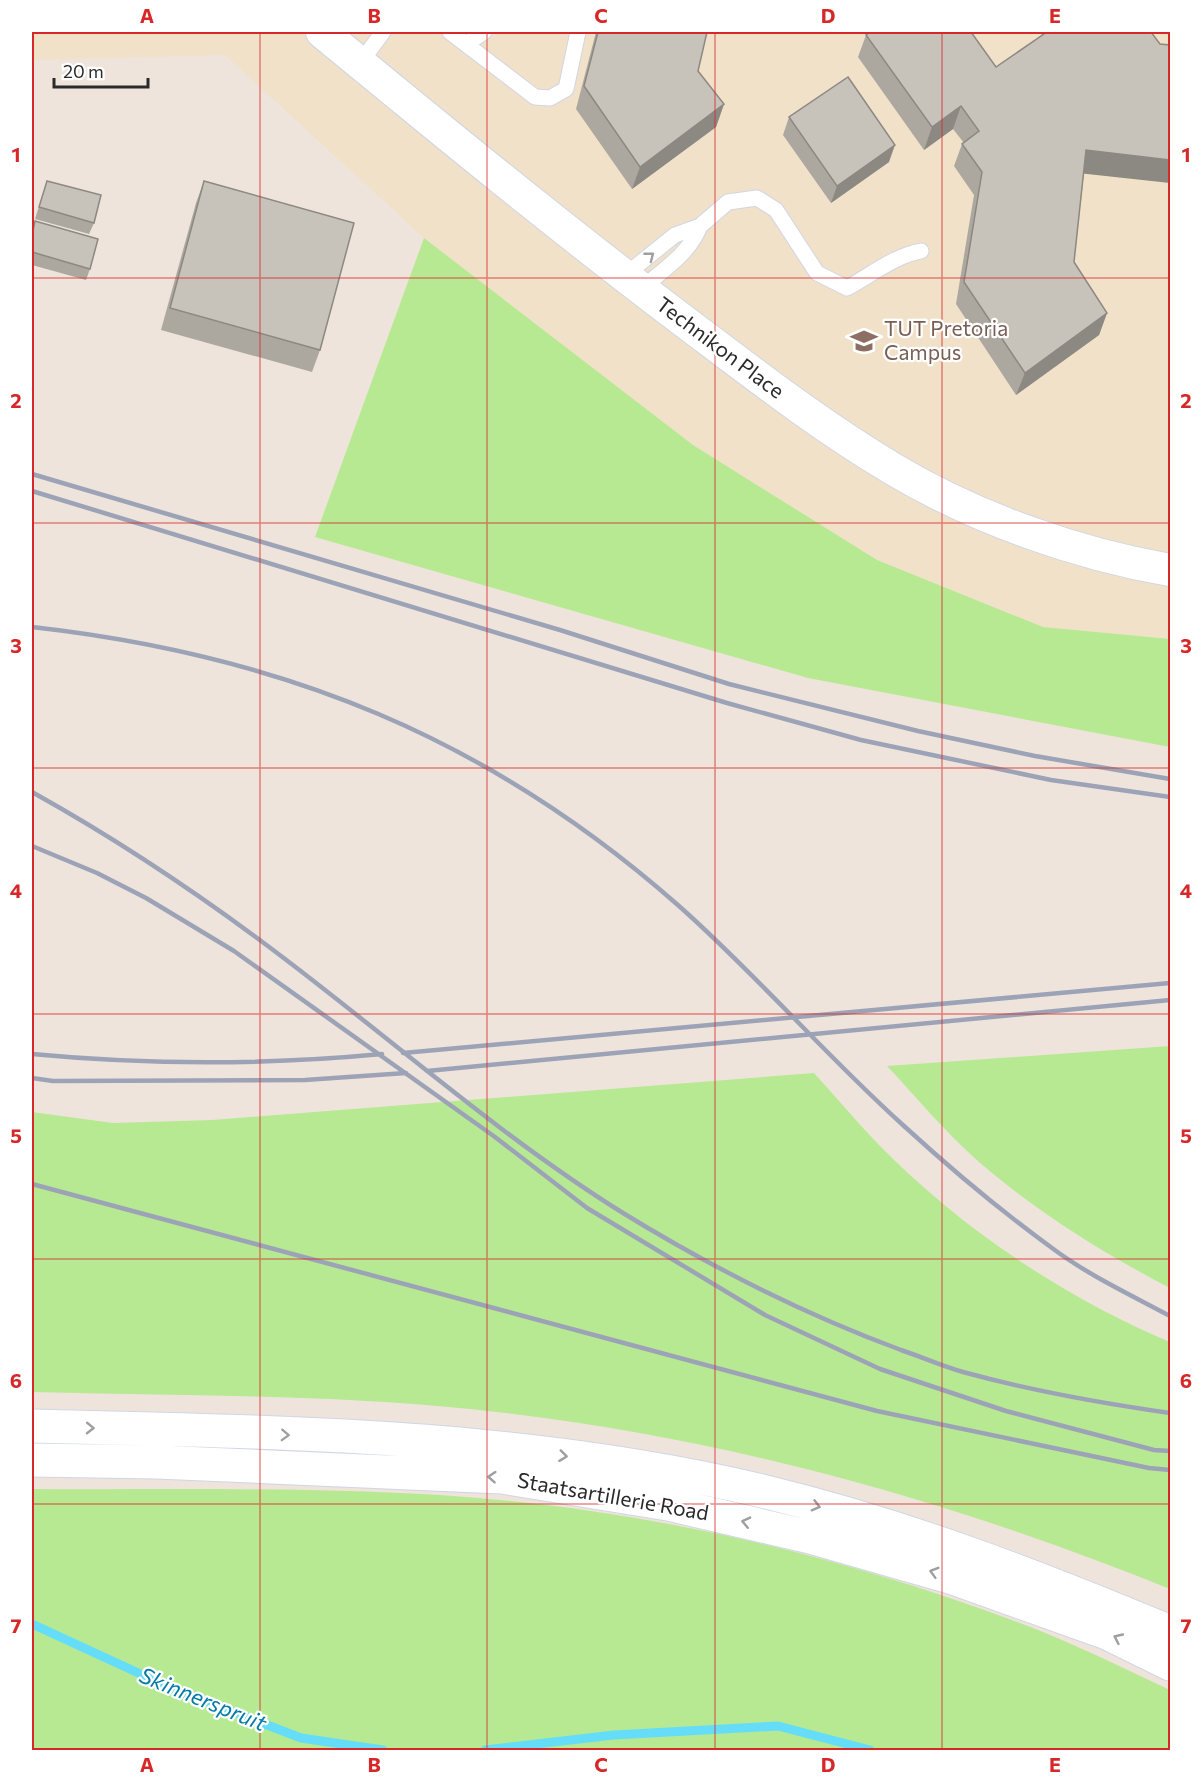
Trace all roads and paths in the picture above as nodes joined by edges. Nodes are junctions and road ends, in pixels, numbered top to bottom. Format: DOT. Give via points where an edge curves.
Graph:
graph roads {
  1 [pos="322,32"];
  2 [pos="383,32"];
  3 [pos="450,32"];
  4 [pos="484,32"];
  5 [pos="578,32"];
  6 [pos="466,44"];
  7 [pos="360,63"];
  8 [pos="700,226"];
  9 [pos="921,251"];
  10 [pos="633,283"];
  11 [pos="1170,570"];
  12 [pos="32,1426"];
  13 [pos="32,1460"];
  14 [pos="1170,1632"];
  15 [pos="1170,1664"];
  1 -- 7 [label="street, Technikon Place"];
  2 -- 7 [label="lane"];
  3 -- 6 [label="lane"];
  4 -- 6 [label="lane"];
  5 -- 6 [label="lane" via="566,89 550,98 534,97"];
  7 -- 10 [label="street, Technikon Place"];
  8 -- 9 [label="lane" via="728,202 757,198 776,210 817,273 848,288 889,263"];
  10 -- 8 [label="lane, one-way" via="675,236"];
  8 -- 10 [label="lane" via="685,250"];
  10 -- 11 [label="street, Technikon Place" via="794,404 894,470 1029,532 1089,552"];
  12 -- 14 [label="street, Staatsartillerie Road, one-way" via="438,1441 604,1461 765,1492 908,1531 1048,1581"];
  15 -- 13 [label="street, Staatsartillerie Road, one-way" via="1107,1633 952,1578 810,1537 668,1504 502,1477"];
}
